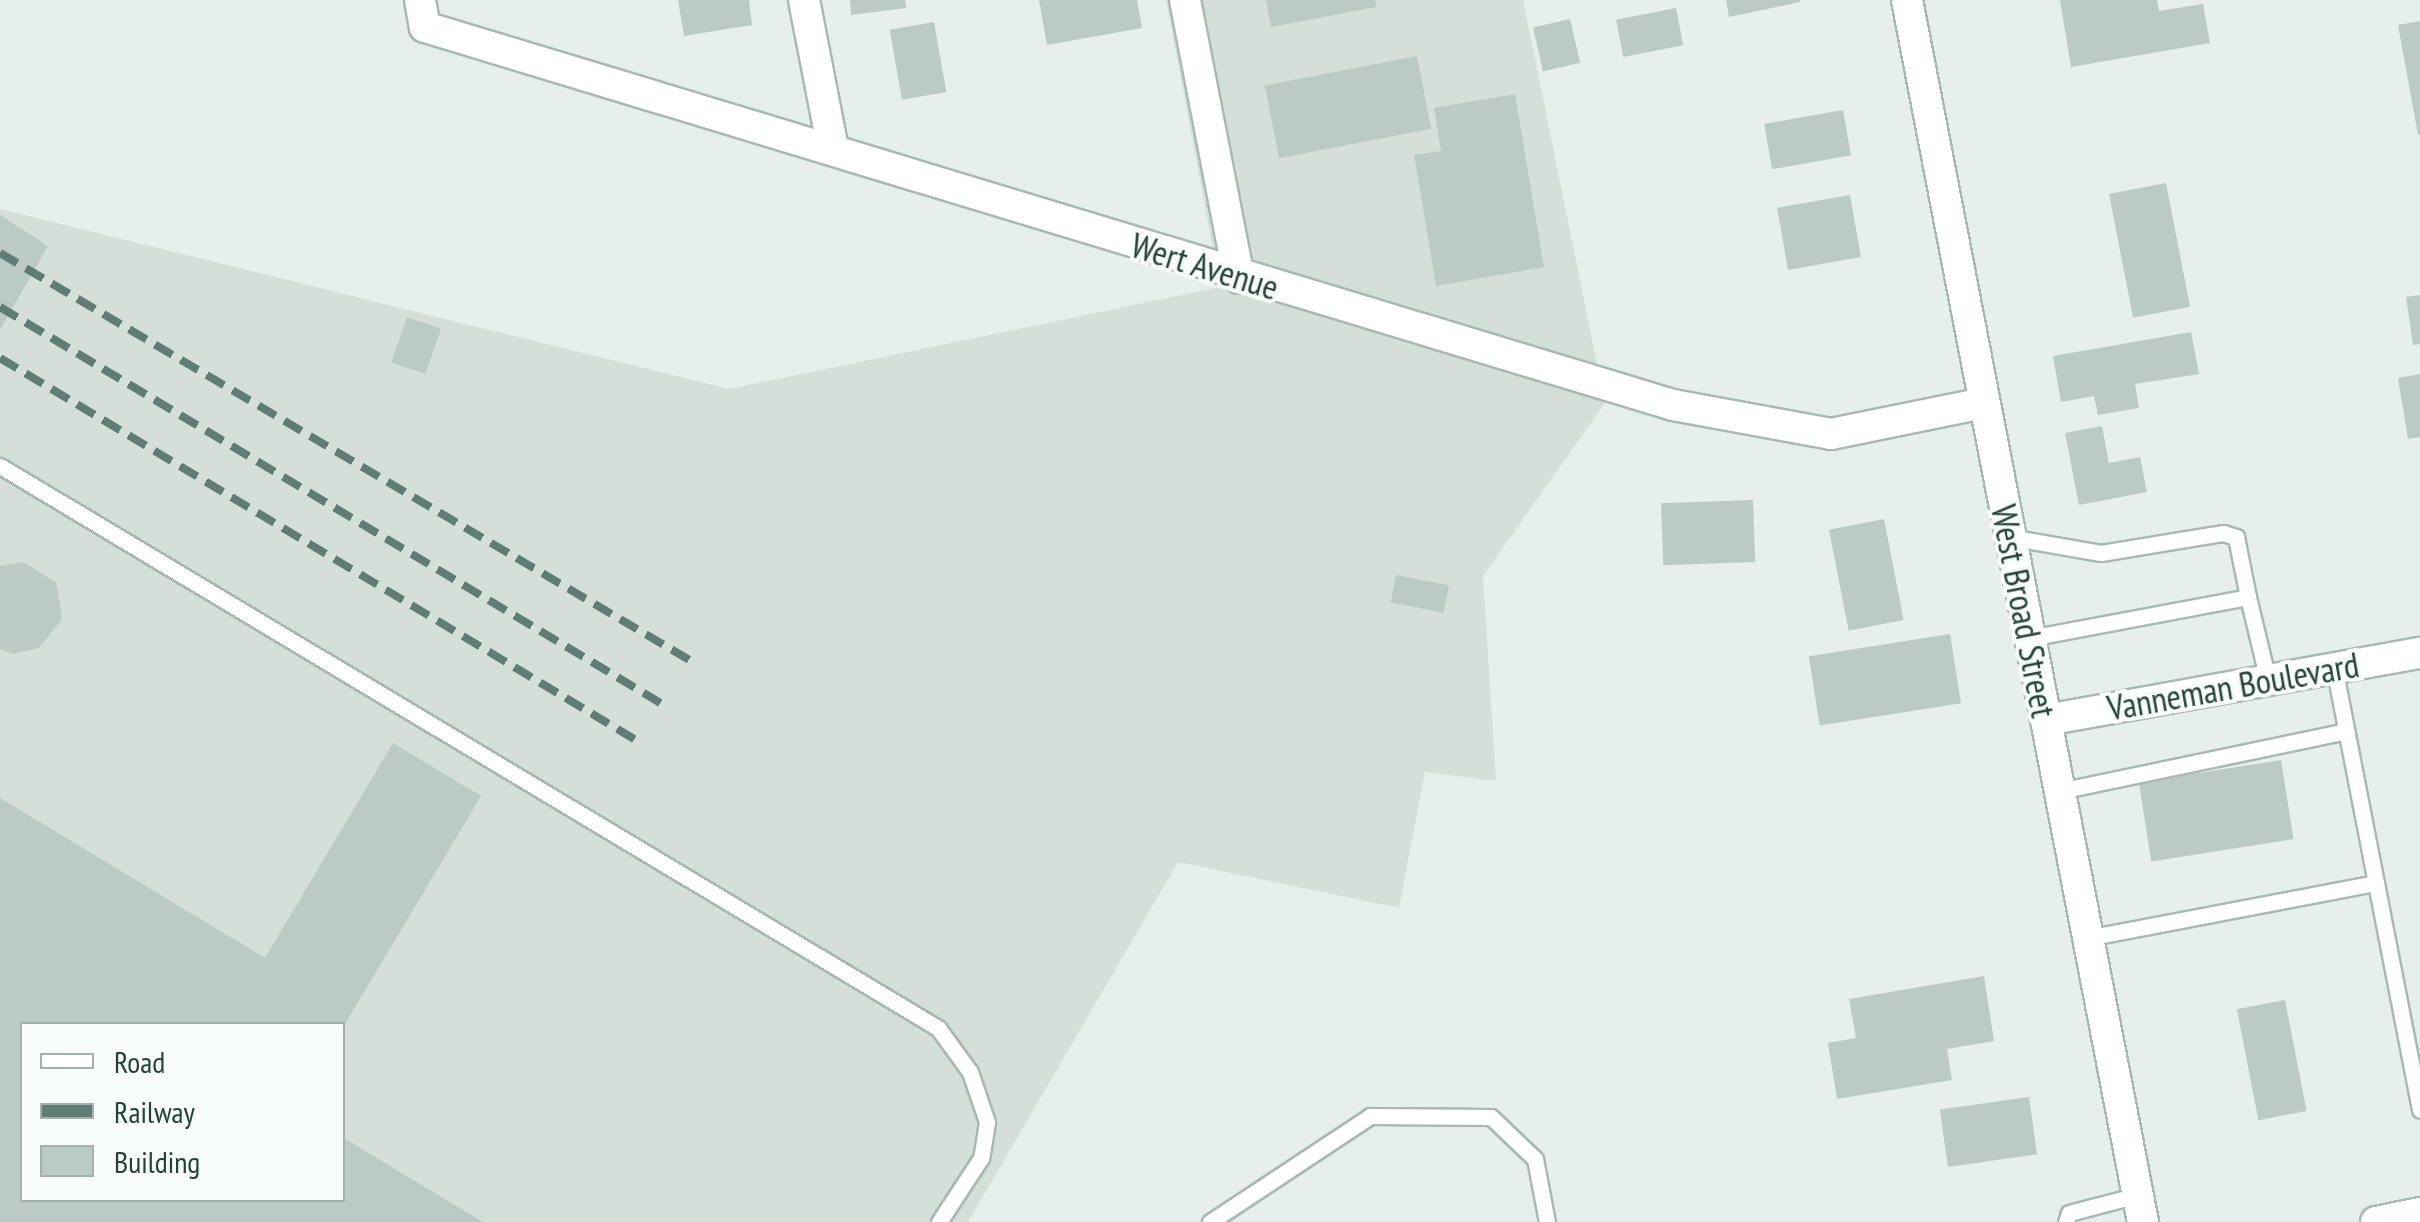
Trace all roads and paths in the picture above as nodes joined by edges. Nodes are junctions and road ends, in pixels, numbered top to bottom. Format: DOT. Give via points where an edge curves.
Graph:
graph roads {
  1 [pos="420,0"];
  2 [pos="804,0"];
  3 [pos="1185,0"];
  4 [pos="1906,0"];
  5 [pos="833,149"];
  6 [pos="1239,278"];
  7 [pos="1984,403"];
  8 [pos="0,466"];
  9 [pos="2009,537"];
  10 [pos="2248,597"];
  11 [pos="2029,638"];
  12 [pos="2420,653"];
  13 [pos="2334,667"];
  14 [pos="2268,680"];
  15 [pos="2046,720"];
  16 [pos="2346,730"];
  17 [pos="2059,791"];
  18 [pos="2376,883"];
  19 [pos="2087,938"];
  20 [pos="2420,1110"];
  21 [pos="2140,1208"];
  22 [pos="2420,1213"];
  23 [pos="940,1222"];
  24 [pos="1210,1222"];
  25 [pos="1547,1222"];
  26 [pos="2066,1222"];
  27 [pos="2376,1222"];
  1 -- 5 [label="street, Wert Avenue" via="425,27"];
  2 -- 5 [label="street"];
  3 -- 6 [label="street"];
  4 -- 7 [label="street, West Broad Street"];
  5 -- 6 [label="street, Wert Avenue"];
  6 -- 7 [label="street, Wert Avenue" via="1673,404 1832,434"];
  7 -- 9 [label="street, West Broad Street"];
  8 -- 23 [label="lane" via="938,1028 970,1072 987,1122 981,1158"];
  9 -- 10 [label="lane" via="2101,553 2223,532 2236,537"];
  9 -- 11 [label="street, West Broad Street"];
  10 -- 11 [label="lane"];
  10 -- 14 [label="lane"];
  11 -- 15 [label="street, West Broad Street"];
  12 -- 13 [label="street, Vanneman Boulevard"];
  13 -- 14 [label="street, Vanneman Boulevard"];
  13 -- 16 [label="lane"];
  14 -- 15 [label="street, Vanneman Boulevard"];
  15 -- 17 [label="street, West Broad Street"];
  16 -- 17 [label="lane"];
  16 -- 18 [label="lane"];
  17 -- 19 [label="street, West Broad Street"];
  18 -- 19 [label="lane"];
  18 -- 20 [label="lane"];
  19 -- 21 [label="street, West Broad Street"];
  21 -- 26 [label="lane" via="2069,1213"];
  22 -- 27 [label="street"];
  24 -- 25 [label="lane" via="1370,1116 1388,1116 1491,1117 1536,1159"];
}
